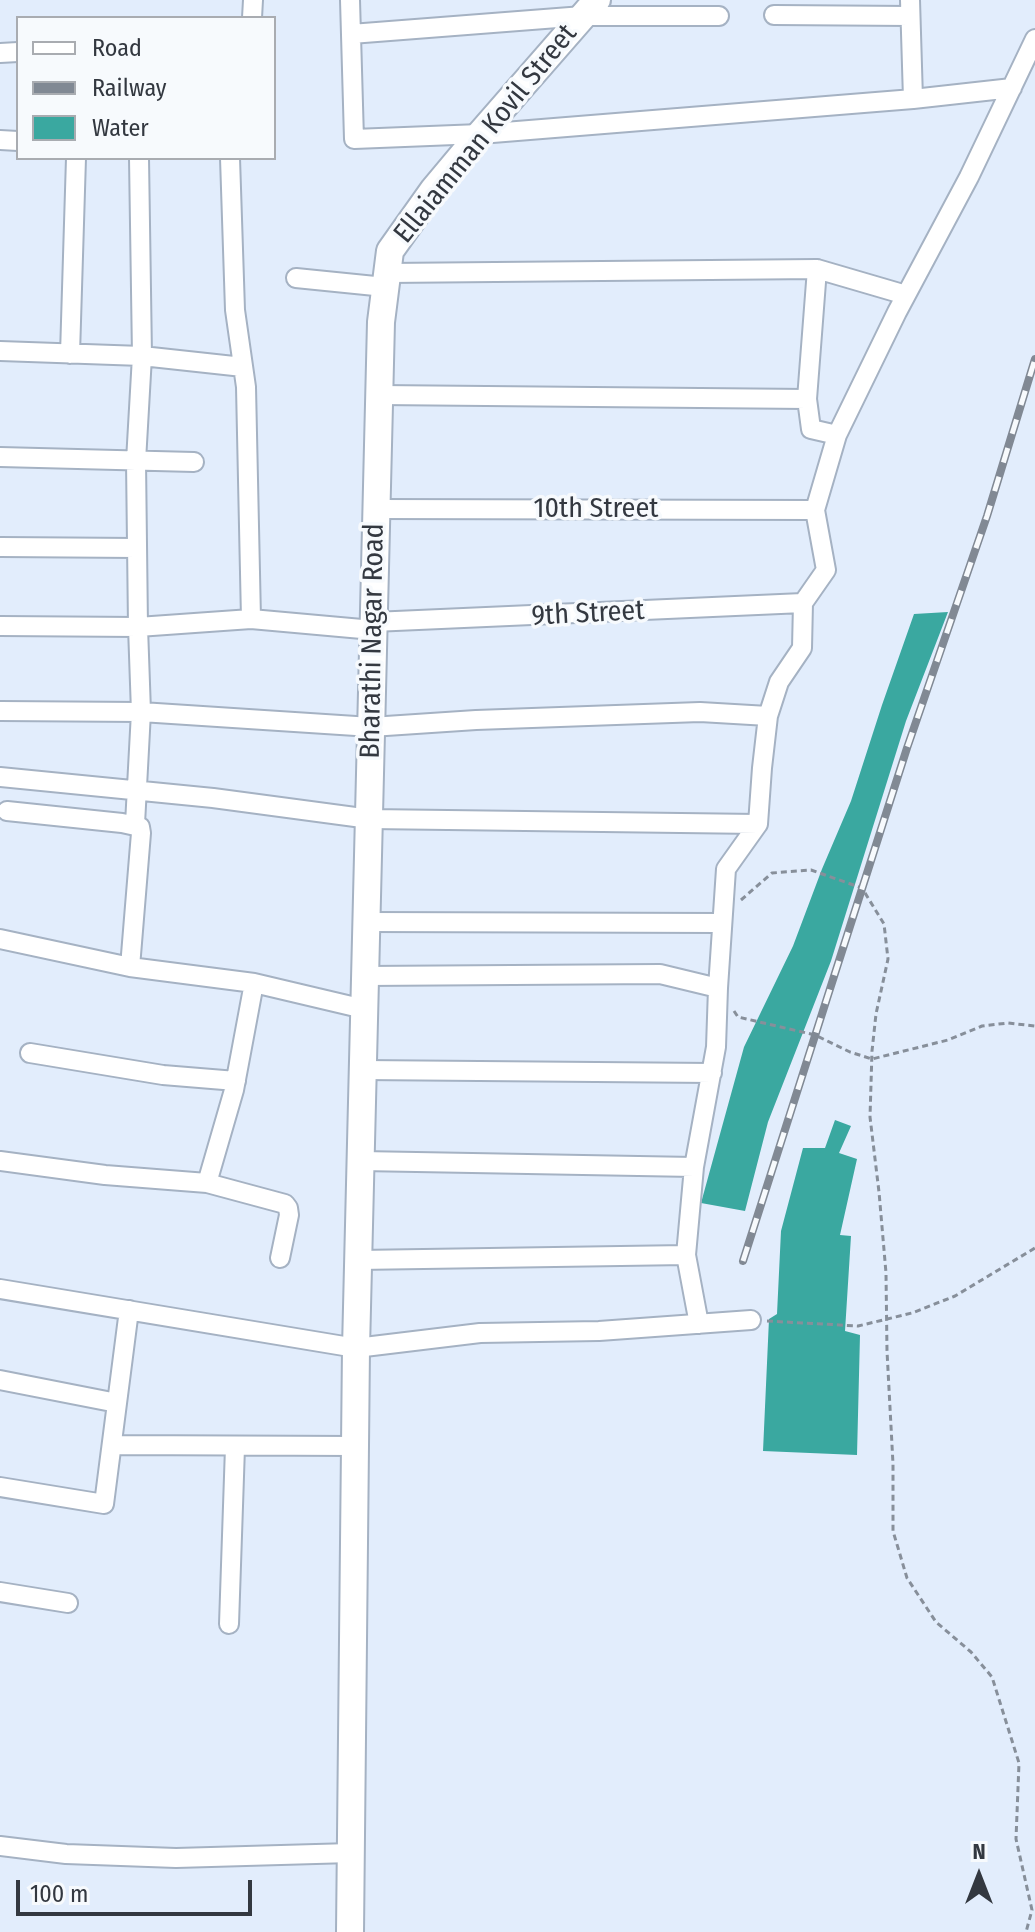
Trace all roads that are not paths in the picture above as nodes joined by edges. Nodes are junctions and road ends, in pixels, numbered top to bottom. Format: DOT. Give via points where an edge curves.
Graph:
graph roads {
  1 [pos="350,0"];
  2 [pos="590,8"];
  3 [pos="910,8"];
  4 [pos="774,15"];
  5 [pos="719,16"];
  6 [pos="351,34"];
  7 [pos="1035,39"];
  8 [pos="1012,88"];
  9 [pos="913,99"];
  10 [pos="480,134"];
  11 [pos="76,160"];
  12 [pos="139,160"];
  13 [pos="230,160"];
  14 [pos="817,269"];
  15 [pos="296,278"];
  16 [pos="387,280"];
  17 [pos="906,295"];
  18 [pos="0,351"];
  19 [pos="70,354"];
  20 [pos="142,356"];
  21 [pos="243,367"];
  22 [pos="379,395"];
  23 [pos="807,399"];
  24 [pos="837,435"];
  25 [pos="0,457"];
  26 [pos="136,461"];
  27 [pos="194,462"];
  28 [pos="376,509"];
  29 [pos="815,510"];
  30 [pos="0,547"];
  31 [pos="137,548"];
  32 [pos="803,603"];
  33 [pos="251,619"];
  34 [pos="0,626"];
  35 [pos="373,626"];
  36 [pos="138,627"];
  37 [pos="0,711"];
  38 [pos="141,712"];
  39 [pos="768,716"];
  40 [pos="371,727"];
  41 [pos="0,777"];
  42 [pos="136,789"];
  43 [pos="7,811"];
  44 [pos="370,819"];
  45 [pos="135,824"];
  46 [pos="758,824"];
  47 [pos="366,922"];
  48 [pos="722,923"];
  49 [pos="0,939"];
  50 [pos="130,967"];
  51 [pos="365,976"];
  52 [pos="254,983"];
  53 [pos="718,988"];
  54 [pos="364,1009"];
  55 [pos="30,1053"];
  56 [pos="363,1070"];
  57 [pos="712,1073"];
  58 [pos="236,1081"];
  59 [pos="0,1161"];
  60 [pos="361,1161"];
  61 [pos="694,1167"];
  62 [pos="207,1183"];
  63 [pos="686,1255"];
  64 [pos="280,1258"];
  65 [pos="358,1260"];
  66 [pos="0,1289"];
  67 [pos="129,1310"];
  68 [pos="751,1320"];
  69 [pos="699,1324"];
  70 [pos="356,1348"];
  71 [pos="0,1380"];
  72 [pos="117,1403"];
  73 [pos="112,1445"];
  74 [pos="355,1446"];
  75 [pos="235,1447"];
  76 [pos="0,1487"];
  77 [pos="0,1592"];
  78 [pos="68,1603"];
  79 [pos="229,1624"];
  80 [pos="0,1846"];
  81 [pos="351,1853"];
  82 [pos="350,1932"];
  1 -- 6 [label="street"];
  2 -- 5 [label="street"];
  2 -- 6 [label="street"];
  2 -- 10 [label="main road, Ellaiamman Kovil Street"];
  3 -- 4 [label="street"];
  3 -- 9 [label="street"];
  6 -- 10 [label="street" via="354,139"];
  7 -- 8 [label="street"];
  8 -- 9 [label="street"];
  8 -- 17 [label="street"];
  9 -- 10 [label="street"];
  10 -- 16 [label="main road, Ellaiamman Kovil Street" via="390,251"];
  11 -- 19 [label="street"];
  12 -- 20 [label="street"];
  13 -- 21 [label="street" via="235,310"];
  14 -- 16 [label="street"];
  14 -- 17 [label="street"];
  14 -- 23 [label="street"];
  15 -- 16 [label="street"];
  16 -- 22 [label="main road, Bharathi Nagar Road"];
  17 -- 24 [label="street"];
  18 -- 19 [label="street"];
  19 -- 20 [label="street"];
  20 -- 21 [label="street"];
  20 -- 26 [label="street"];
  21 -- 33 [label="street"];
  22 -- 23 [label="street"];
  22 -- 28 [label="main road, Bharathi Nagar Road"];
  23 -- 24 [label="street" via="811,429"];
  24 -- 29 [label="street"];
  25 -- 26 [label="street"];
  26 -- 27 [label="street"];
  26 -- 31 [label="street"];
  28 -- 29 [label="street, 10th Street"];
  28 -- 35 [label="main road, Bharathi Nagar Road"];
  29 -- 32 [label="street" via="826,570"];
  30 -- 31 [label="street"];
  31 -- 36 [label="street"];
  32 -- 35 [label="street, 9th Street"];
  32 -- 39 [label="street" via="802,648 779,682"];
  33 -- 35 [label="street, 9th Street"];
  33 -- 36 [label="street, 9th Street"];
  34 -- 36 [label="street, 9th Street"];
  35 -- 40 [label="main road, Bharathi Nagar Road"];
  36 -- 38 [label="street"];
  37 -- 38 [label="street"];
  38 -- 40 [label="street"];
  38 -- 42 [label="street"];
  39 -- 40 [label="street" via="700,712"];
  39 -- 46 [label="street"];
  40 -- 44 [label="main road, Bharathi Nagar Road"];
  41 -- 42 [label="street"];
  42 -- 44 [label="street"];
  42 -- 45 [label="street"];
  43 -- 45 [label="street"];
  44 -- 46 [label="street"];
  44 -- 47 [label="main road, Bharathi Nagar Road"];
  45 -- 50 [label="street" via="141,833"];
  46 -- 48 [label="street" via="726,869"];
  47 -- 48 [label="street"];
  47 -- 51 [label="main road, Bharathi Nagar Road"];
  48 -- 53 [label="street"];
  49 -- 50 [label="street"];
  50 -- 52 [label="street"];
  51 -- 53 [label="street" via="660,974"];
  51 -- 54 [label="main road, Bharathi Nagar Road"];
  52 -- 54 [label="street"];
  52 -- 58 [label="street"];
  53 -- 57 [label="street"];
  54 -- 56 [label="main road, Bharathi Nagar Road"];
  55 -- 58 [label="street"];
  56 -- 57 [label="street"];
  56 -- 60 [label="main road, Bharathi Nagar Road"];
  57 -- 61 [label="street"];
  58 -- 62 [label="street"];
  59 -- 62 [label="street"];
  60 -- 61 [label="street"];
  60 -- 65 [label="main road, Bharathi Nagar Road"];
  61 -- 63 [label="street"];
  62 -- 64 [label="street" via="285,1204 289,1215"];
  63 -- 65 [label="street"];
  63 -- 69 [label="street"];
  65 -- 70 [label="main road, Bharathi Nagar Road"];
  66 -- 67 [label="street"];
  67 -- 70 [label="street"];
  67 -- 72 [label="street"];
  68 -- 69 [label="street"];
  69 -- 70 [label="street" via="480,1333"];
  70 -- 74 [label="main road, Bharathi Nagar Road"];
  71 -- 72 [label="street"];
  72 -- 73 [label="street"];
  73 -- 75 [label="street"];
  73 -- 76 [label="street" via="104,1504"];
  74 -- 75 [label="street"];
  74 -- 81 [label="main road, Bharathi Nagar Road"];
  75 -- 79 [label="street"];
  77 -- 78 [label="street"];
  80 -- 81 [label="street" via="176,1858"];
  81 -- 82 [label="main road, Bharathi Nagar Road"];
}
